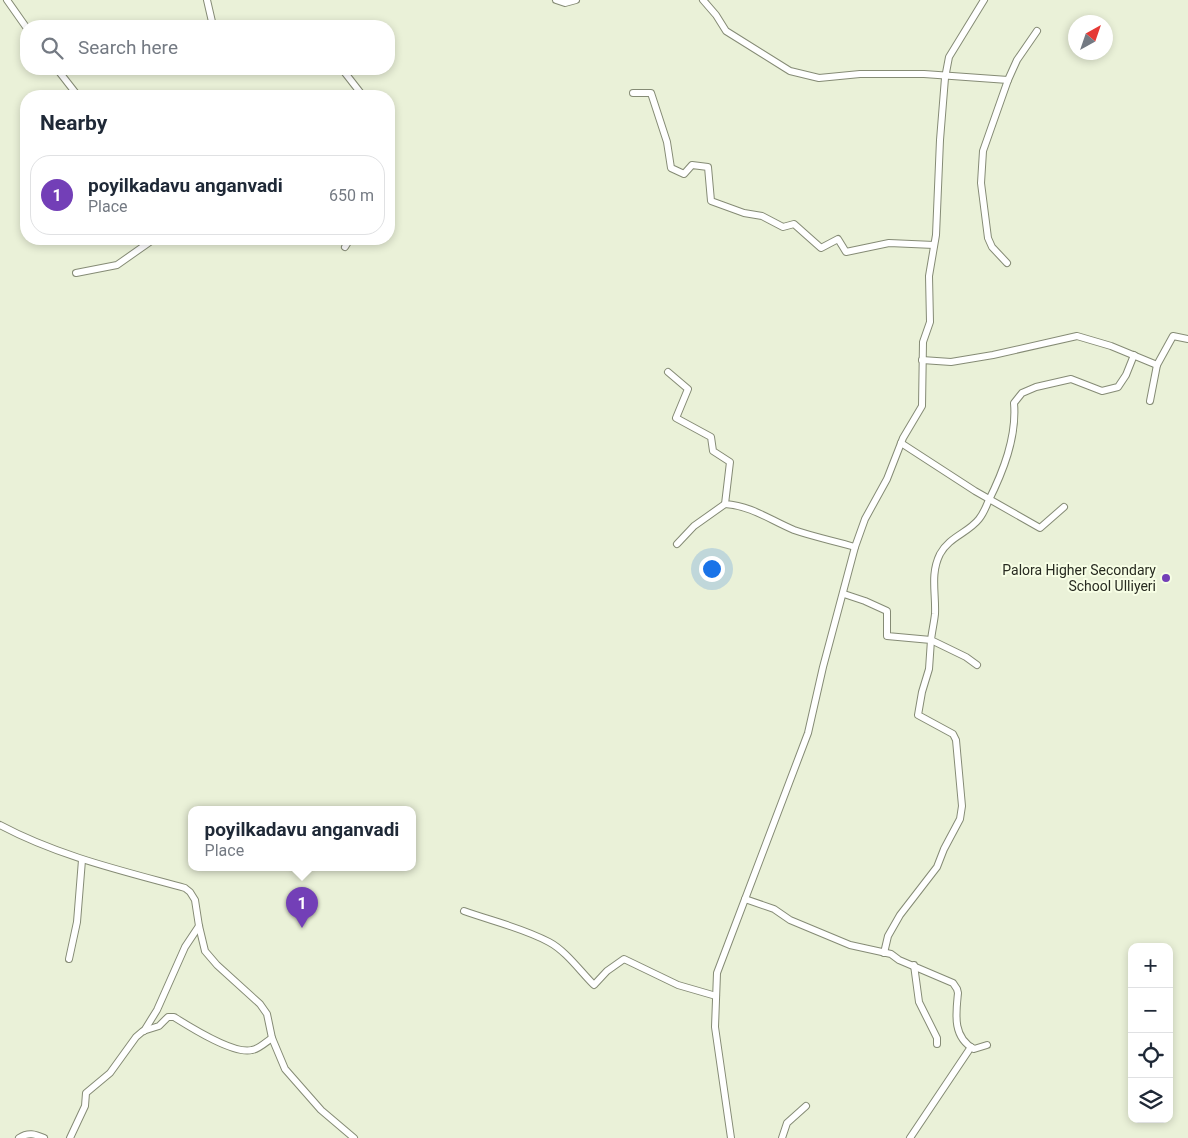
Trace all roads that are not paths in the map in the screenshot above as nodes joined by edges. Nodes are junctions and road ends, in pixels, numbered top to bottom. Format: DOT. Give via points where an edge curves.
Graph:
graph roads {
  1 [pos="7,0"];
  2 [pos="207,0"];
  3 [pos="556,0"];
  4 [pos="576,0"];
  5 [pos="703,0"];
  6 [pos="984,0"];
  7 [pos="21,20"];
  8 [pos="212,20"];
  9 [pos="1038,31"];
  10 [pos="62,75"];
  11 [pos="347,75"];
  12 [pos="945,76"];
  13 [pos="1008,80"];
  14 [pos="73,90"];
  15 [pos="358,90"];
  16 [pos="633,93"];
  17 [pos="145,245"];
  18 [pos="934,245"];
  19 [pos="1007,263"];
  20 [pos="76,273"];
  21 [pos="1188,339"];
  22 [pos="1134,355"];
  23 [pos="922,360"];
  24 [pos="1157,365"];
  25 [pos="668,372"];
  26 [pos="1150,401"];
  27 [pos="901,443"];
  28 [pos="990,499"];
  29 [pos="725,504"];
  30 [pos="1064,507"];
  31 [pos="677,544"];
  32 [pos="855,547"];
  33 [pos="844,594"];
  34 [pos="932,640"];
  35 [pos="977,665"];
  36 [pos="0,824"];
  37 [pos="82,860"];
  38 [pos="745,899"];
  39 [pos="464,912"];
  40 [pos="199,926"];
  41 [pos="884,953"];
  42 [pos="69,959"];
  43 [pos="914,965"];
  44 [pos="716,996"];
  45 [pos="143,1031"];
  46 [pos="272,1038"];
  47 [pos="937,1044"];
  48 [pos="987,1045"];
  49 [pos="971,1047"];
  50 [pos="806,1106"];
  51 [pos="19,1138"];
  52 [pos="44,1138"];
  53 [pos="70,1138"];
  54 [pos="354,1138"];
  55 [pos="731,1138"];
  56 [pos="782,1138"];
  57 [pos="910,1138"];
  1 -- 7 [label="street"];
  2 -- 8 [label="street"];
  3 -- 4 [label="street" via="565,3"];
  5 -- 12 [label="street" via="726,31 790,71 819,78 860,74"];
  6 -- 12 [label="street" via="949,57"];
  9 -- 13 [label="street"];
  10 -- 14 [label="street"];
  11 -- 15 [label="street"];
  12 -- 13 [label="street"];
  12 -- 18 [label="street"];
  13 -- 19 [label="street" via="983,151 981,183 988,238"];
  16 -- 18 [label="street" via="651,93 672,168 684,174 692,164 708,167 711,201 762,216 783,227 794,224 821,248 838,239 846,252 888,243"];
  17 -- 20 [label="street" via="117,265"];
  18 -- 23 [label="street" via="929,276 930,322 923,342"];
  21 -- 24 [label="street" via="1172,336"];
  22 -- 23 [label="street" via="1077,336 951,362"];
  22 -- 24 [label="street"];
  22 -- 28 [label="street" via="1118,386 1102,391 1071,379 1022,393 1014,404 1016,418 1012,440"];
  23 -- 27 [label="street" via="922,406"];
  24 -- 26 [label="street"];
  25 -- 29 [label="street" via="688,389 676,418 711,437 712,451 730,462"];
  27 -- 28 [label="street"];
  27 -- 32 [label="street"];
  28 -- 30 [label="street" via="1040,528"];
  28 -- 34 [label="street" via="980,518 946,544 939,556 933,578"];
  29 -- 31 [label="street" via="694,526"];
  29 -- 32 [label="street" via="764,514 794,530"];
  32 -- 33 [label="street"];
  33 -- 34 [label="street" via="887,611 887,636"];
  33 -- 38 [label="street" via="808,732"];
  34 -- 35 [label="street"];
  34 -- 41 [label="street" via="918,715 953,734 956,740 962,806 960,819 937,867 900,915 888,936"];
  36 -- 37 [label="street"];
  37 -- 40 [label="street" via="185,888 195,900"];
  37 -- 42 [label="street" via="77,922"];
  38 -- 41 [label="street" via="850,945"];
  38 -- 44 [label="street" via="717,973"];
  39 -- 44 [label="street" via="550,942 594,985 624,959 678,985"];
  40 -- 45 [label="street"];
  40 -- 46 [label="street" via="210,958 267,1014"];
  41 -- 43 [label="street"];
  43 -- 47 [label="street" via="919,1002"];
  43 -- 49 [label="street" via="956,985 956,1026"];
  44 -- 55 [label="street" via="714,1027"];
  45 -- 46 [label="street" via="174,1017 219,1043 246,1051 255,1050"];
  45 -- 53 [label="street" via="110,1073 86,1093 85,1106"];
  46 -- 54 [label="street" via="285,1068 321,1110"];
  48 -- 49 [label="street"];
  49 -- 57 [label="street"];
  50 -- 56 [label="street" via="787,1123"];
  51 -- 52 [label="street" via="33,1133"];
}
